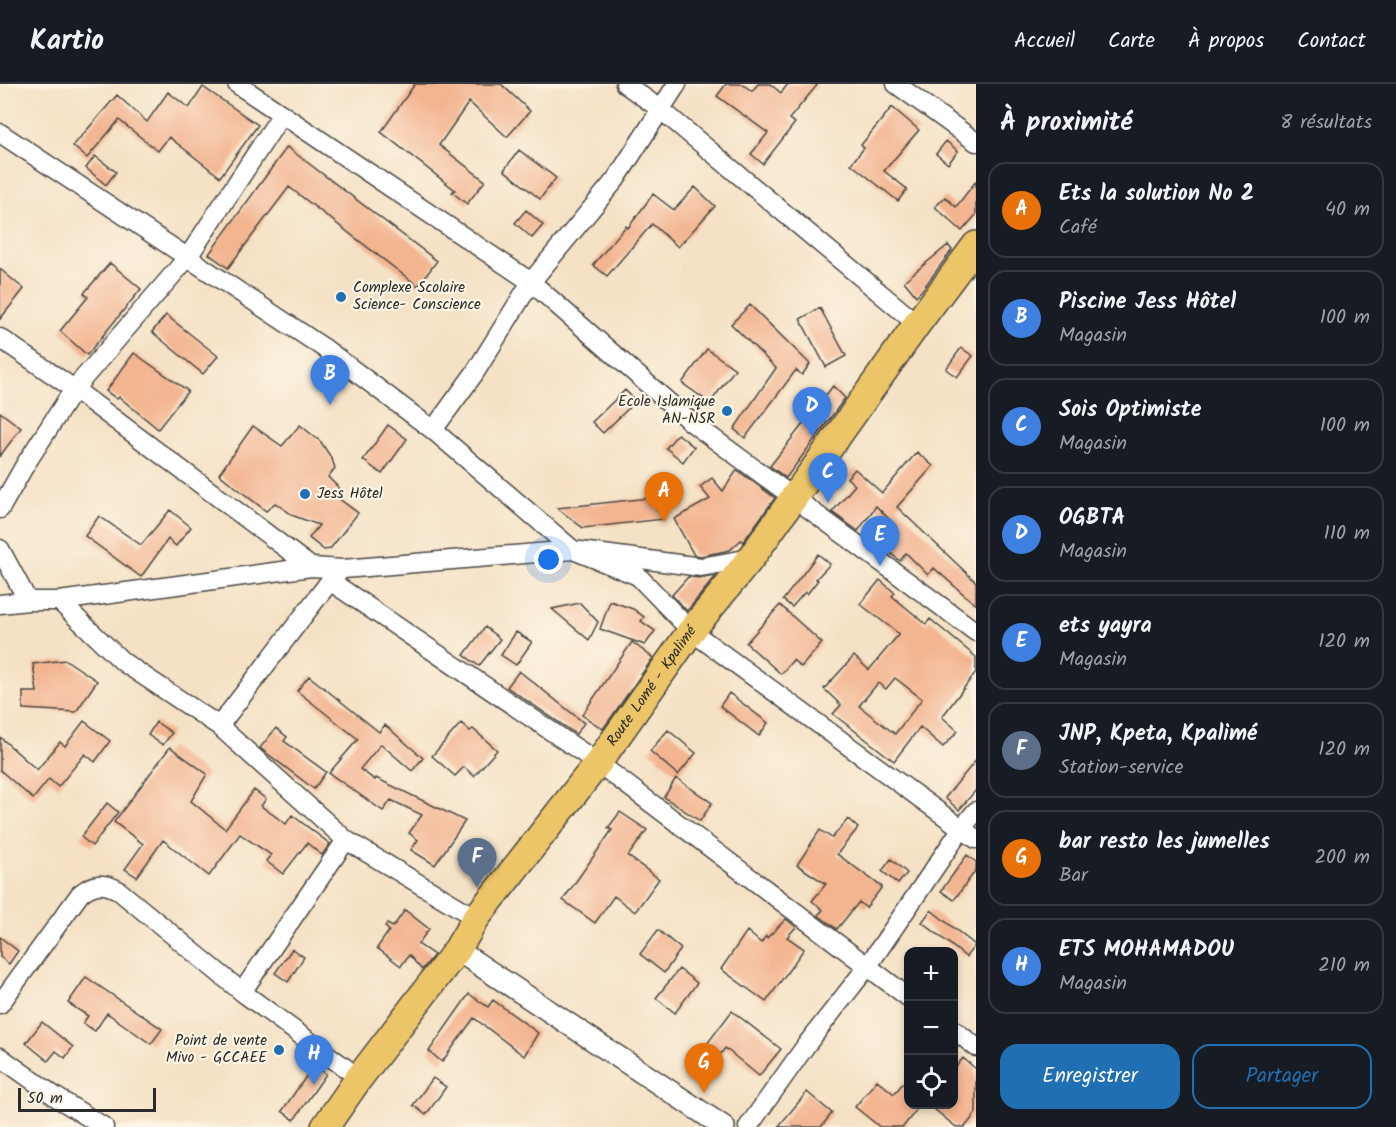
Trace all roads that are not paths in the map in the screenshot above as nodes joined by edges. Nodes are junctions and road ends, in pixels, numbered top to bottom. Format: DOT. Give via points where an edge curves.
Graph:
graph roads {
  1 [pos="237,84"];
  2 [pos="625,84"];
  3 [pos="677,84"];
  4 [pos="896,84"];
  5 [pos="660,110"];
  6 [pos="282,114"];
  7 [pos="0,133"];
  8 [pos="976,142"];
  9 [pos="976,245"];
  10 [pos="188,257"];
  11 [pos="531,282"];
  12 [pos="917,324"];
  13 [pos="0,338"];
  14 [pos="74,389"];
  15 [pos="433,430"];
  16 [pos="794,498"];
  17 [pos="0,509"];
  18 [pos="0,549"];
  19 [pos="573,550"];
  20 [pos="751,558"];
  21 [pos="311,567"];
  22 [pos="336,575"];
  23 [pos="28,601"];
  24 [pos="59,601"];
  25 [pos="0,604"];
  26 [pos="691,631"];
  27 [pos="976,632"];
  28 [pos="219,726"];
  29 [pos="598,763"];
  30 [pos="976,811"];
  31 [pos="969,834"];
  32 [pos="346,840"];
  33 [pos="477,918"];
  34 [pos="457,950"];
  35 [pos="867,967"];
  36 [pos="242,992"];
  37 [pos="904,993"];
  38 [pos="0,1004"];
  39 [pos="958,1033"];
  40 [pos="976,1047"];
  41 [pos="0,1057"];
  42 [pos="359,1078"];
  43 [pos="104,1127"];
  44 [pos="325,1127"];
  45 [pos="724,1127"];
  46 [pos="748,1127"];
  1 -- 6 [label="street"];
  2 -- 5 [label="street"];
  3 -- 5 [label="street"];
  4 -- 8 [label="street"];
  5 -- 11 [label="street" via="616,179"];
  5 -- 12 [label="street"];
  6 -- 10 [label="street"];
  6 -- 11 [label="street"];
  7 -- 10 [label="street"];
  9 -- 12 [label="main road, Route Lomé - Kpalimé"];
  10 -- 14 [label="street"];
  10 -- 15 [label="street" via="324,348"];
  11 -- 15 [label="street" via="474,374"];
  11 -- 16 [label="street" via="691,422"];
  12 -- 16 [label="main road, Route Lomé - Kpalimé"];
  13 -- 14 [label="street"];
  14 -- 17 [label="street"];
  14 -- 21 [label="street"];
  15 -- 19 [label="street"];
  16 -- 20 [label="main road, Route Lomé - Kpalimé"];
  16 -- 27 [label="street"];
  18 -- 23 [label="street"];
  19 -- 20 [label="street" via="701,567"];
  19 -- 22 [label="street"];
  19 -- 26 [label="street" via="638,576"];
  20 -- 26 [label="main road, Route Lomé - Kpalimé"];
  21 -- 22 [label="street"];
  21 -- 24 [label="street"];
  22 -- 28 [label="street"];
  22 -- 29 [label="street"];
  23 -- 24 [label="street"];
  23 -- 25 [label="street"];
  24 -- 28 [label="street" via="123,662"];
  26 -- 29 [label="main road, Route Lomé - Kpalimé"];
  26 -- 31 [label="street"];
  28 -- 32 [label="street"];
  29 -- 33 [label="main road, Route Lomé - Kpalimé"];
  29 -- 35 [label="street"];
  30 -- 31 [label="street"];
  31 -- 35 [label="street"];
  32 -- 33 [label="street"];
  32 -- 36 [label="street"];
  33 -- 34 [label="main road, Route Lomé - Kpalimé"];
  34 -- 42 [label="main road, Route Lomé - Kpalimé"];
  34 -- 45 [label="street"];
  35 -- 37 [label="street"];
  35 -- 46 [label="street"];
  36 -- 38 [label="street" via="118,890 98,884 80,894"];
  36 -- 42 [label="street"];
  39 -- 40 [label="street"];
  41 -- 43 [label="street"];
  42 -- 44 [label="main road, Route Lomé - Kpalimé"];
}
